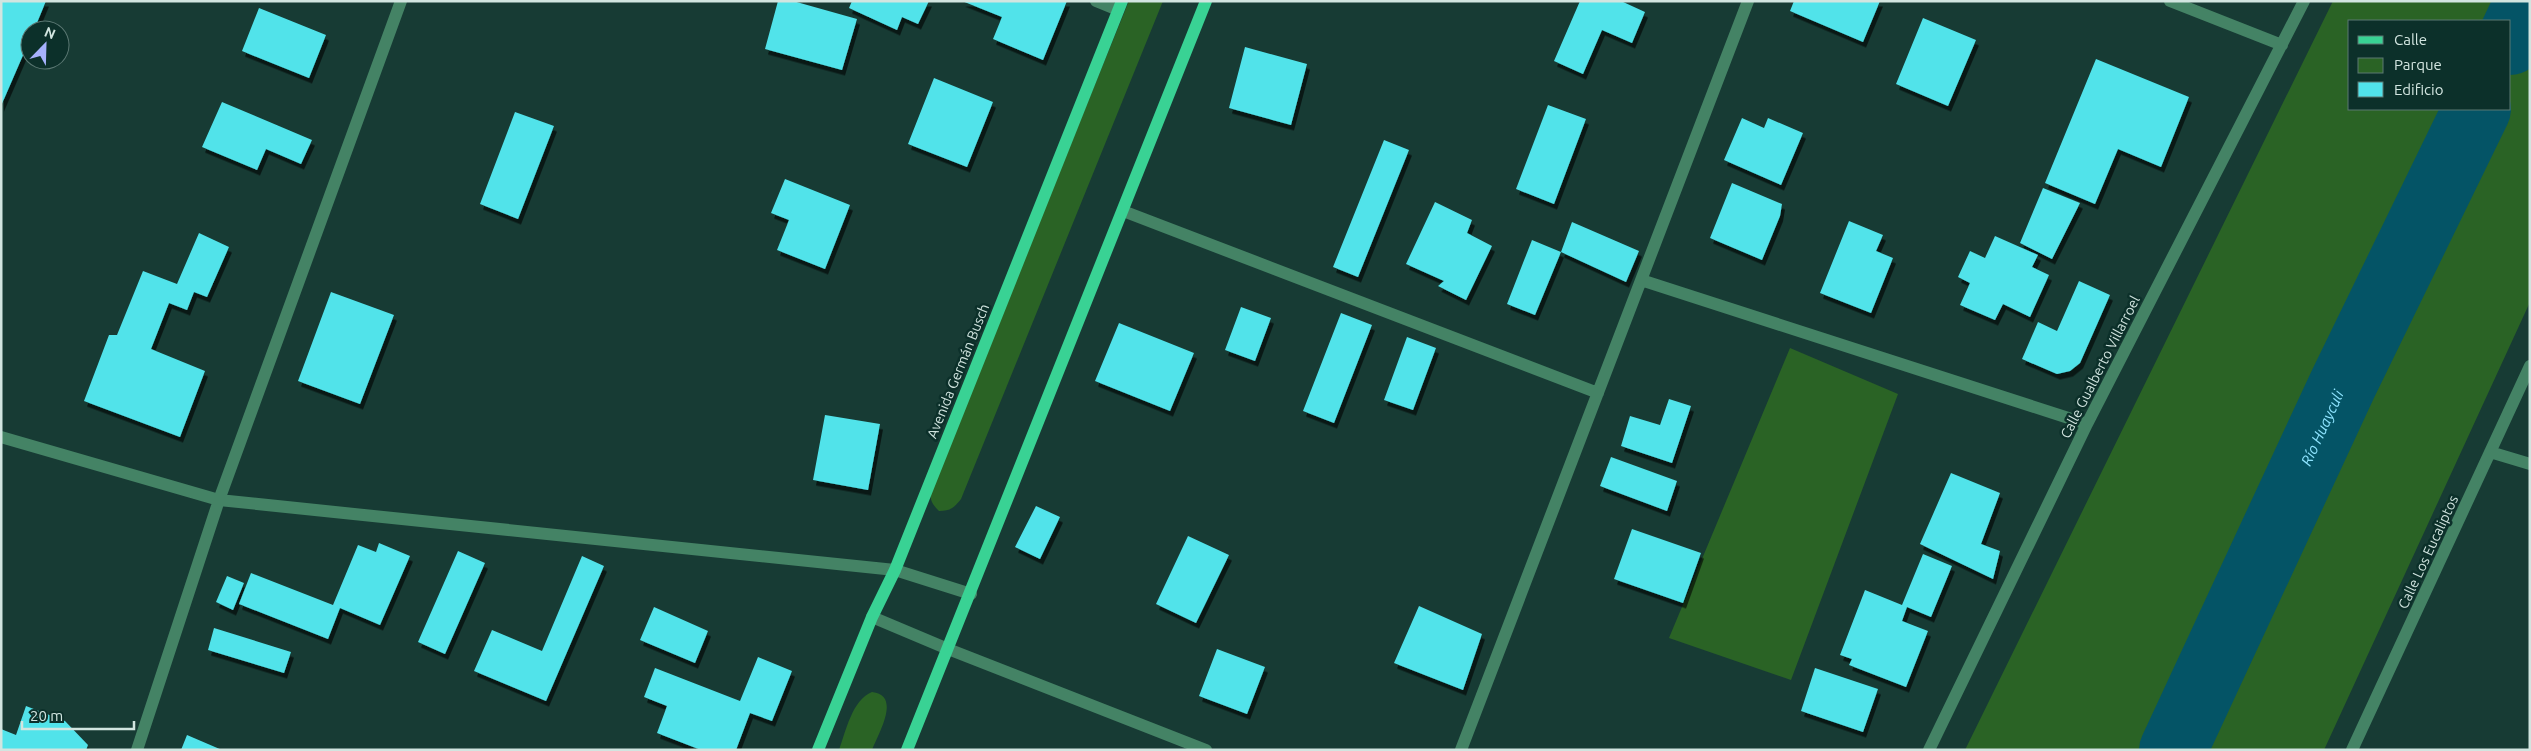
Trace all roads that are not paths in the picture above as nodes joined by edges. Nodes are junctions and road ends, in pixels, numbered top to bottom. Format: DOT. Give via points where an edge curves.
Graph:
graph roads {
  1 [pos="401,1"];
  2 [pos="1096,1"];
  3 [pos="1206,1"];
  4 [pos="1748,1"];
  5 [pos="2170,1"];
  6 [pos="2304,1"];
  7 [pos="1120,6"];
  8 [pos="2282,45"];
  9 [pos="1123,212"];
  10 [pos="1641,280"];
  11 [pos="2530,366"];
  12 [pos="1598,393"];
  13 [pos="2087,424"];
  14 [pos="1,437"];
  15 [pos="2490,452"];
  16 [pos="2530,464"];
  17 [pos="219,500"];
  18 [pos="895,570"];
  19 [pos="971,594"];
  20 [pos="872,617"];
  21 [pos="948,649"];
  22 [pos="137,750"];
  23 [pos="818,750"];
  24 [pos="907,750"];
  25 [pos="1206,750"];
  26 [pos="1461,750"];
  27 [pos="1929,750"];
  28 [pos="2352,750"];
  1 -- 17 [label="street"];
  2 -- 7 [label="street"];
  3 -- 9 [label="main road"];
  4 -- 10 [label="street"];
  5 -- 8 [label="street"];
  6 -- 8 [label="street, Calle Gualberto Villarroel"];
  7 -- 18 [label="main road, Avenida Germán Busch"];
  8 -- 13 [label="street, Calle Gualberto Villarroel"];
  9 -- 12 [label="street"];
  9 -- 19 [label="main road"];
  10 -- 12 [label="street"];
  10 -- 13 [label="street"];
  11 -- 15 [label="street, Calle Los Eucaliptos"];
  12 -- 26 [label="street"];
  13 -- 27 [label="street, Calle Gualberto Villarroel"];
  14 -- 17 [label="street"];
  15 -- 16 [label="street"];
  15 -- 28 [label="street, Calle Los Eucaliptos"];
  17 -- 18 [label="street"];
  17 -- 22 [label="street"];
  18 -- 19 [label="street"];
  18 -- 20 [label="main road, Avenida Germán Busch"];
  19 -- 21 [label="main road"];
  20 -- 21 [label="street"];
  20 -- 23 [label="main road, Avenida Germán Busch"];
  21 -- 24 [label="main road"];
  21 -- 25 [label="street"];
}
